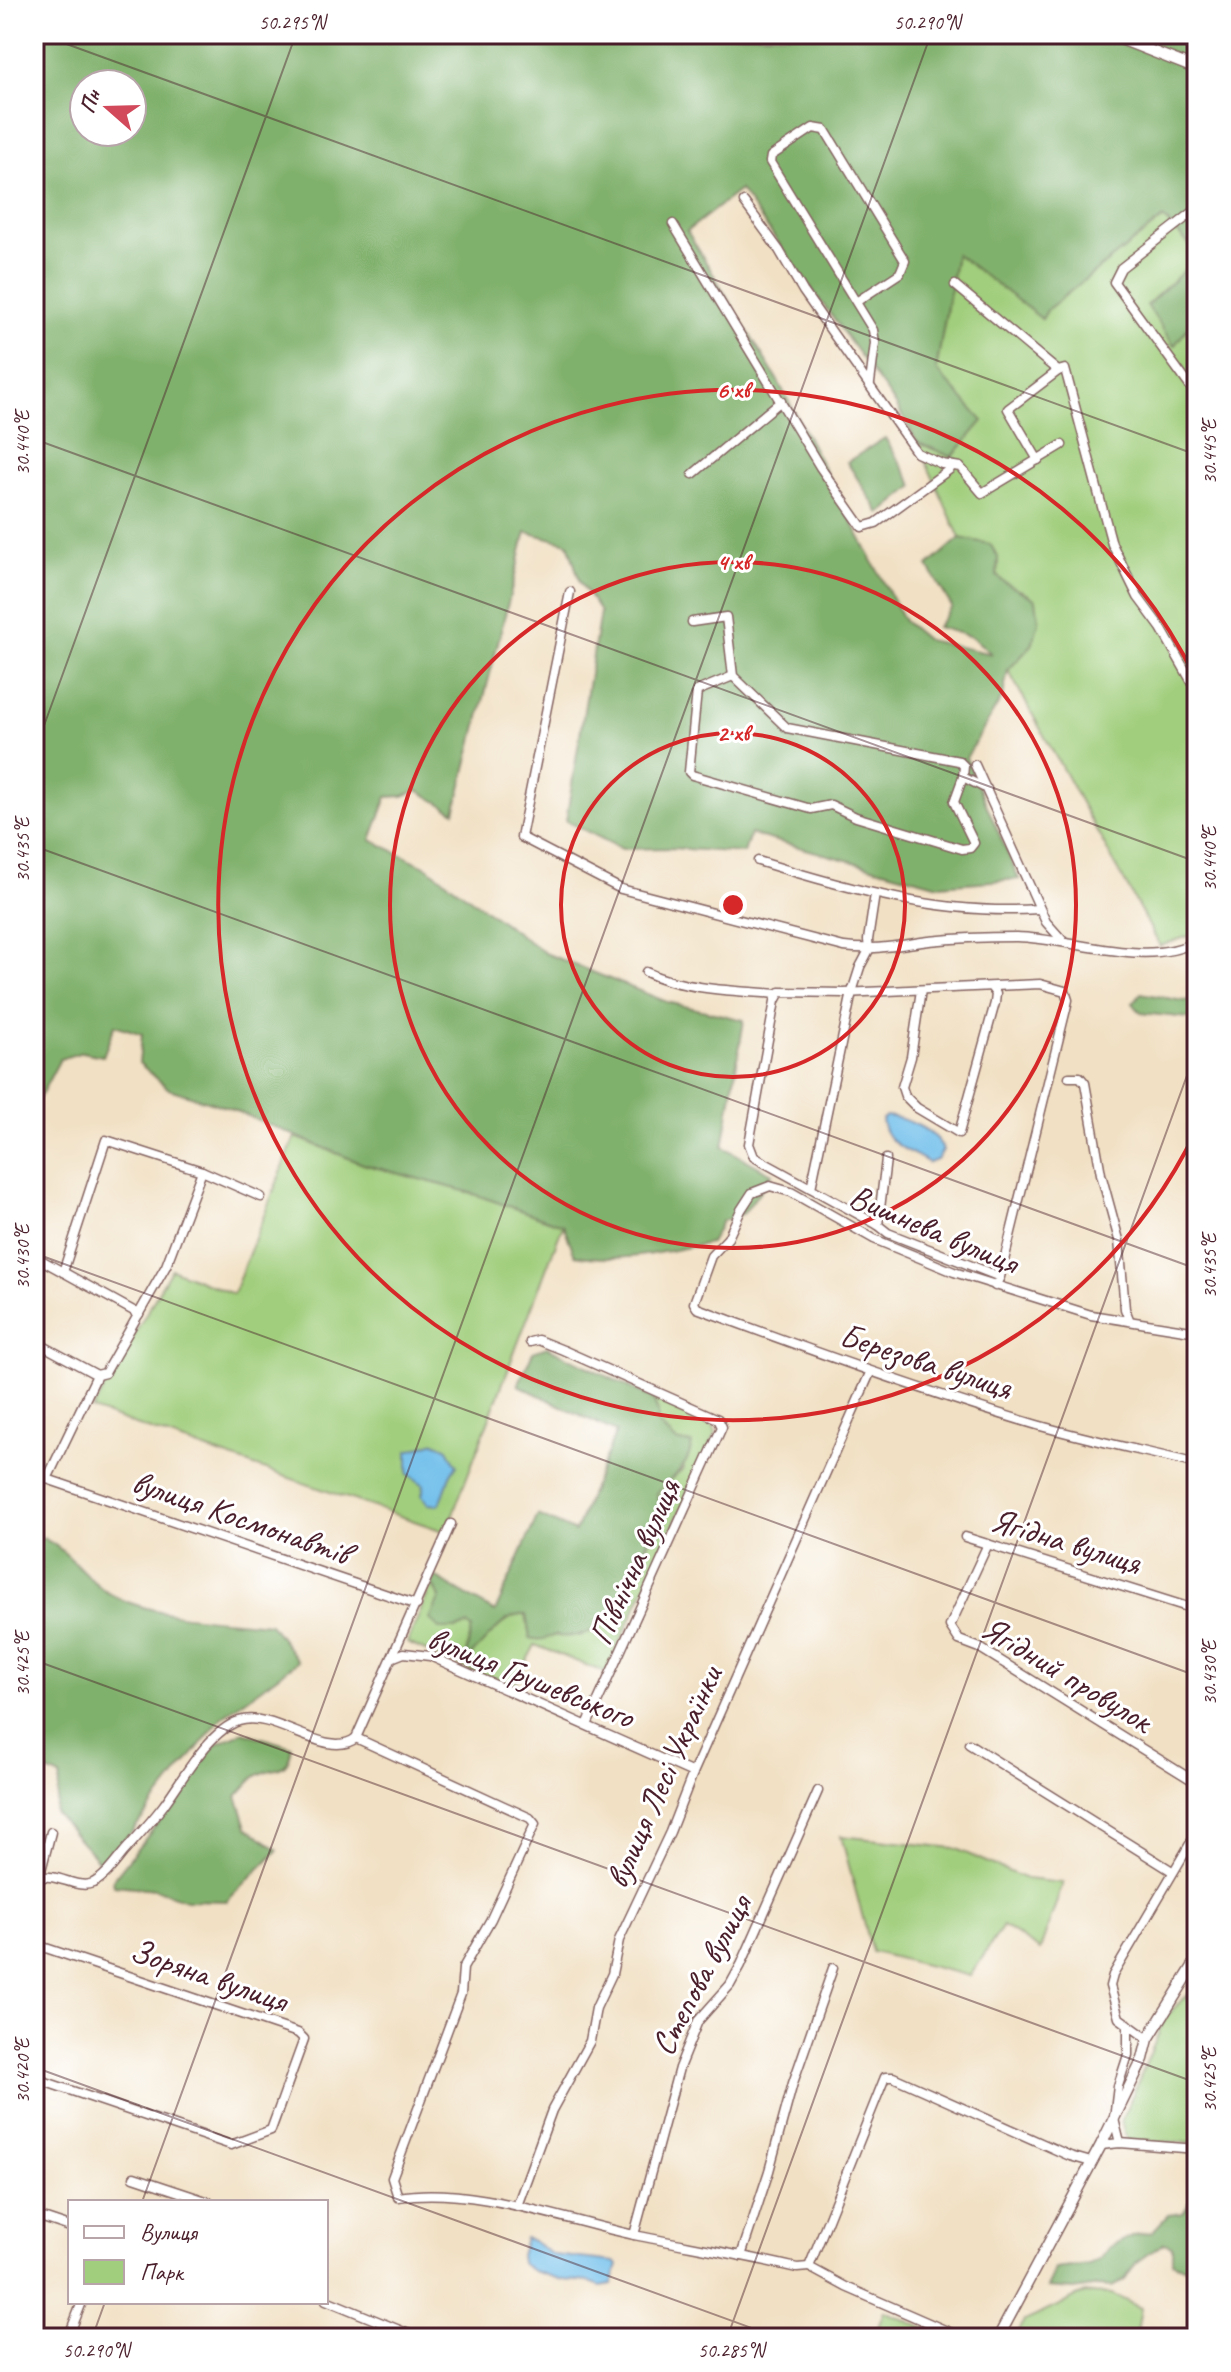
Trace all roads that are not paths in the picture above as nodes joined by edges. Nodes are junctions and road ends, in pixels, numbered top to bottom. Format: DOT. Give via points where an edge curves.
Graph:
graph roads {
  1 [pos="1108,34"];
  2 [pos="1197,69"];
  3 [pos="744,202"];
  4 [pos="1197,209"];
  5 [pos="673,224"];
  6 [pos="955,285"];
  7 [pos="856,302"];
  8 [pos="1058,371"];
  9 [pos="870,383"];
  10 [pos="1197,396"];
  11 [pos="781,401"];
  12 [pos="1062,445"];
  13 [pos="1038,460"];
  14 [pos="949,465"];
  15 [pos="693,474"];
  16 [pos="570,592"];
  17 [pos="692,622"];
  18 [pos="733,676"];
  19 [pos="1197,691"];
  20 [pos="975,765"];
  21 [pos="963,777"];
  22 [pos="987,789"];
  23 [pos="758,861"];
  24 [pos="875,894"];
  25 [pos="1039,909"];
  26 [pos="1064,941"];
  27 [pos="1197,941"];
  28 [pos="869,950"];
  29 [pos="646,972"];
  30 [pos="991,987"];
  31 [pos="921,990"];
  32 [pos="852,992"];
  33 [pos="778,994"];
  34 [pos="1069,1077"];
  35 [pos="886,1159"];
  36 [pos="202,1171"];
  37 [pos="811,1188"];
  38 [pos="261,1197"];
  39 [pos="878,1225"];
  40 [pos="34,1256"];
  41 [pos="711,1256"];
  42 [pos="63,1272"];
  43 [pos="998,1282"];
  44 [pos="139,1314"];
  45 [pos="1129,1319"];
  46 [pos="1197,1332"];
  47 [pos="34,1341"];
  48 [pos="530,1342"];
  49 [pos="870,1373"];
  50 [pos="97,1375"];
  51 [pos="1197,1464"];
  52 [pos="34,1478"];
  53 [pos="47,1479"];
  54 [pos="451,1524"];
  55 [pos="965,1537"];
  56 [pos="988,1544"];
  57 [pos="417,1605"];
  58 [pos="1197,1610"];
  59 [pos="394,1657"];
  60 [pos="587,1725"];
  61 [pos="356,1738"];
  62 [pos="969,1744"];
  63 [pos="693,1773"];
  64 [pos="1197,1783"];
  65 [pos="818,1791"];
  66 [pos="51,1832"];
  67 [pos="1197,1832"];
  68 [pos="1172,1871"];
  69 [pos="39,1878"];
  70 [pos="34,1895"];
  71 [pos="36,1945"];
  72 [pos="34,1956"];
  73 [pos="1197,1960"];
  74 [pos="833,1968"];
  75 [pos="1128,2024"];
  76 [pos="1148,2039"];
  77 [pos="34,2078"];
  78 [pos="1114,2119"];
  79 [pos="1120,2143"];
  80 [pos="1101,2145"];
  81 [pos="1197,2149"];
  82 [pos="1091,2162"];
  83 [pos="134,2177"];
  84 [pos="200,2200"];
  85 [pos="517,2206"];
  86 [pos="34,2215"];
  87 [pos="68,2226"];
  88 [pos="634,2235"];
  89 [pos="741,2256"];
  90 [pos="809,2267"];
  91 [pos="328,2301"];
  92 [pos="81,2304"];
  93 [pos="68,2338"];
  94 [pos="419,2338"];
  95 [pos="963,2338"];
  96 [pos="998,2338"];
  1 -- 2 [label="street"];
  3 -- 9 [label="street"];
  4 -- 10 [label="street" via="1121,268 1114,282"];
  5 -- 11 [label="street"];
  6 -- 8 [label="street"];
  7 -- 7 [label="street" via="770,162 771,156 813,128 825,130 905,261 900,273"];
  7 -- 9 [label="street" via="873,330"];
  8 -- 13 [label="street" via="1008,409"];
  8 -- 19 [label="street" via="1065,369 1112,544 1138,597"];
  9 -- 14 [label="street" via="917,453"];
  11 -- 14 [label="street" via="862,527 889,514"];
  11 -- 15 [label="street"];
  12 -- 13 [label="street"];
  13 -- 14 [label="street" via="982,493 960,467"];
  16 -- 28 [label="street" via="521,837 621,889"];
  17 -- 18 [label="street" via="726,617"];
  18 -- 21 [label="street" via="787,728 959,761"];
  18 -- 21 [label="street" via="697,691 692,775 811,809 831,805 962,849 974,843 954,802"];
  20 -- 22 [label="street"];
  21 -- 22 [label="street"];
  22 -- 25 [label="street"];
  23 -- 24 [label="street"];
  24 -- 25 [label="street" via="957,909"];
  24 -- 28 [label="street"];
  25 -- 26 [label="street"];
  26 -- 27 [label="street" via="1154,953"];
  26 -- 28 [label="street" via="1016,937"];
  28 -- 32 [label="street"];
  29 -- 33 [label="street" via="719,989"];
  30 -- 31 [label="street"];
  30 -- 31 [label="street" via="995,1003 959,1133 917,1108 902,1087"];
  30 -- 43 [label="street" via="1040,984 1065,991 1068,1000"];
  31 -- 32 [label="street"];
  32 -- 33 [label="street"];
  32 -- 37 [label="street"];
  33 -- 37 [label="street" via="749,1144 760,1162"];
  34 -- 45 [label="street" via="1085,1083 1119,1240"];
  35 -- 39 [label="street"];
  36 -- 38 [label="street"];
  36 -- 42 [label="street" via="106,1140"];
  36 -- 44 [label="street" via="166,1266"];
  37 -- 39 [label="street"];
  39 -- 43 [label="street"];
  40 -- 42 [label="street"];
  41 -- 43 [label="street, Вишнева вулиця" via="728,1238 752,1193 770,1186 791,1192 874,1239 954,1272"];
  41 -- 49 [label="street, Березова вулиця" via="694,1303 697,1308"];
  42 -- 44 [label="street"];
  43 -- 45 [label="street, Вишнева вулиця" via="1091,1315"];
  44 -- 50 [label="street" via="105,1373"];
  45 -- 46 [label="street, Вишнева вулиця"];
  47 -- 50 [label="street"];
  48 -- 60 [label="street, Північна вулиця" via="563,1350 718,1419 722,1427"];
  49 -- 51 [label="street, Березова вулиця" via="1040,1426"];
  49 -- 63 [label="street, вулиця Лесі Українки"];
  50 -- 53 [label="street"];
  52 -- 53 [label="street, вулиця Космонавтів"];
  53 -- 57 [label="street, вулиця Космонавтів"];
  54 -- 57 [label="street"];
  55 -- 56 [label="street, Ягідна вулиця"];
  56 -- 58 [label="street, Ягідна вулиця"];
  56 -- 64 [label="street, Ягідний провулок" via="950,1626 959,1640"];
  57 -- 59 [label="street"];
  59 -- 60 [label="street, вулиця Грушевського" via="423,1654"];
  59 -- 61 [label="street"];
  60 -- 63 [label="street, вулиця Грушевського"];
  61 -- 69 [label="street" via="334,1744 256,1719 240,1720 212,1739 101,1878 86,1885 48,1875"];
  61 -- 85 [label="street" via="535,1824 463,1968 461,1994 392,2178 398,2197 446,2194"];
  62 -- 68 [label="street"];
  63 -- 85 [label="street, вулиця Лесі Українки" via="619,1940 590,2041 552,2110"];
  65 -- 88 [label="street, Степова вулиця" via="741,1965 693,2033"];
  66 -- 69 [label="street"];
  67 -- 68 [label="street"];
  68 -- 75 [label="street" via="1113,1975 1110,1986 1119,2018"];
  69 -- 70 [label="street"];
  71 -- 72 [label="street, Зоряна вулиця"];
  71 -- 77 [label="street, Зоряна вулиця" via="304,2039 271,2130 231,2145"];
  73 -- 76 [label="street"];
  74 -- 89 [label="street"];
  75 -- 76 [label="street"];
  75 -- 78 [label="street" via="1128,2055"];
  76 -- 78 [label="street"];
  78 -- 79 [label="street"];
  78 -- 80 [label="street"];
  79 -- 80 [label="street"];
  79 -- 81 [label="street"];
  80 -- 82 [label="street"];
  82 -- 90 [label="street" via="885,2077"];
  82 -- 96 [label="street"];
  83 -- 84 [label="street"];
  85 -- 88 [label="street"];
  86 -- 87 [label="street"];
  88 -- 89 [label="street"];
  89 -- 90 [label="street"];
  90 -- 95 [label="street"];
  91 -- 94 [label="street"];
  92 -- 93 [label="street"];
}
